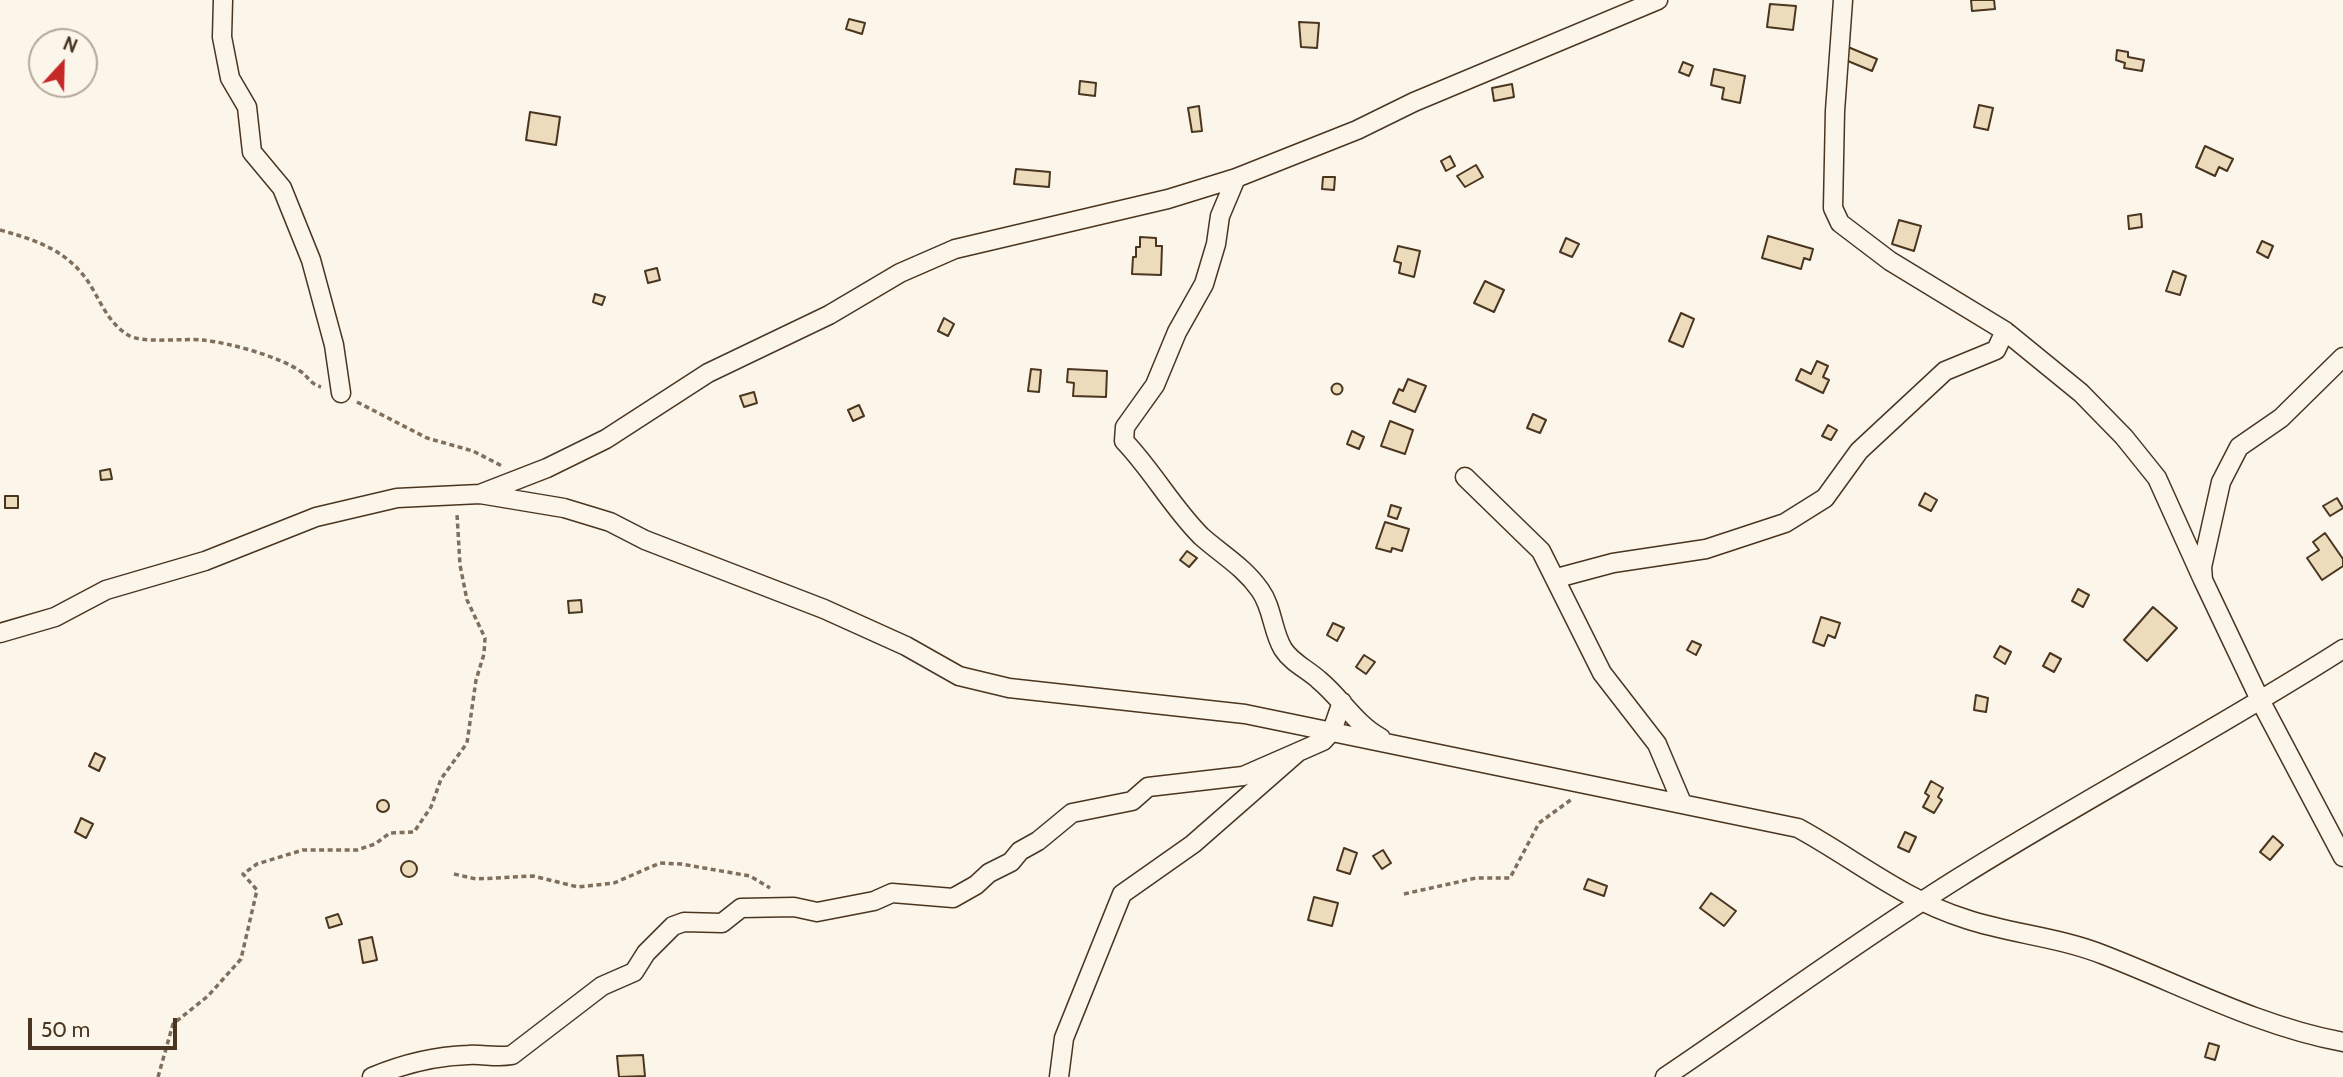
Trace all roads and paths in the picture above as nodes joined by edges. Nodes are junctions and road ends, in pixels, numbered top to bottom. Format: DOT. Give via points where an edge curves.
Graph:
graph roads {
  1 [pos="223,0"];
  2 [pos="1658,0"];
  3 [pos="1843,0"];
  4 [pos="1237,178"];
  5 [pos="0,230"];
  6 [pos="2005,331"];
  7 [pos="2343,357"];
  8 [pos="341,393"];
  9 [pos="523,477"];
  10 [pos="1465,477"];
  11 [pos="480,494"];
  12 [pos="444,496"];
  13 [pos="1557,578"];
  14 [pos="2203,580"];
  15 [pos="0,633"];
  16 [pos="2343,649"];
  17 [pos="1342,702"];
  18 [pos="2261,702"];
  19 [pos="1332,731"];
  20 [pos="1387,742"];
  21 [pos="1298,752"];
  22 [pos="1593,785"];
  23 [pos="1682,803"];
  24 [pos="2343,857"];
  25 [pos="454,874"];
  26 [pos="1404,894"];
  27 [pos="1922,902"];
  28 [pos="794,907"];
  29 [pos="2343,1042"];
  30 [pos="158,1077"];
  31 [pos="372,1077"];
  32 [pos="1059,1077"];
  33 [pos="1665,1077"];
  1 -- 8 [label="street" via="222,37 230,78 247,107 252,152 282,188 311,260 334,345"];
  2 -- 4 [label="street"];
  3 -- 6 [label="street" via="1833,208 1840,223 1890,261"];
  4 -- 9 [label="street" via="1168,199 955,249 708,373 606,439"];
  4 -- 17 [label="street" via="1220,216 1204,284 1155,385 1125,427 1124,441 1180,513 1260,590 1282,648"];
  5 -- 8 [label="path" via="52,247 84,276 96,300 131,337 233,346 301,372 310,384"];
  6 -- 13 [label="street" via="1996,350 1945,371 1859,450 1825,498 1785,523 1706,549 1613,563"];
  6 -- 14 [label="street" via="2081,393 2157,478"];
  7 -- 14 [label="street" via="2281,418 2239,447 2221,482"];
  8 -- 9 [label="path" via="427,438 473,451"];
  9 -- 11 [label="street"];
  10 -- 13 [label="street" via="1541,551"];
  11 -- 12 [label="street"];
  11 -- 19 [label="street" via="564,508 610,522 645,540 824,608 959,676 1009,688 1244,714"];
  12 -- 15 [label="street" via="397,498 316,517 205,561 106,590 55,617"];
  12 -- 30 [label="path" via="457,515 467,600 485,638 467,743 441,779 431,807 414,832 390,833 357,850 303,850 257,864 243,874 257,890 241,958 208,996 173,1024"];
  13 -- 23 [label="street" via="1602,673 1657,744"];
  14 -- 18 [label="street"];
  16 -- 18 [label="street"];
  17 -- 19 [label="street"];
  17 -- 20 [label="street"];
  18 -- 24 [label="street"];
  18 -- 27 [label="street" via="2126,776"];
  19 -- 20 [label="street"];
  19 -- 21 [label="street" via="1323,741"];
  20 -- 22 [label="street"];
  21 -- 28 [label="street" via="1243,776 1148,787 1132,801 1072,813 1011,862 953,898 892,893 836,910"];
  21 -- 32 [label="street" via="1193,844 1122,894 1064,1038"];
  22 -- 23 [label="street"];
  22 -- 26 [label="path" via="1539,823 1510,878 1476,878"];
  23 -- 27 [label="street" via="1798,828 1866,873"];
  25 -- 28 [label="path" via="476,879 533,876 578,887 614,883 660,863 681,864 750,876"];
  27 -- 29 [label="street" via="1966,919 2076,944 2251,1018"];
  27 -- 33 [label="street"];
  28 -- 31 [label="street" via="741,908 722,923 673,926 634,972 602,986 512,1055 443,1057"];
}
